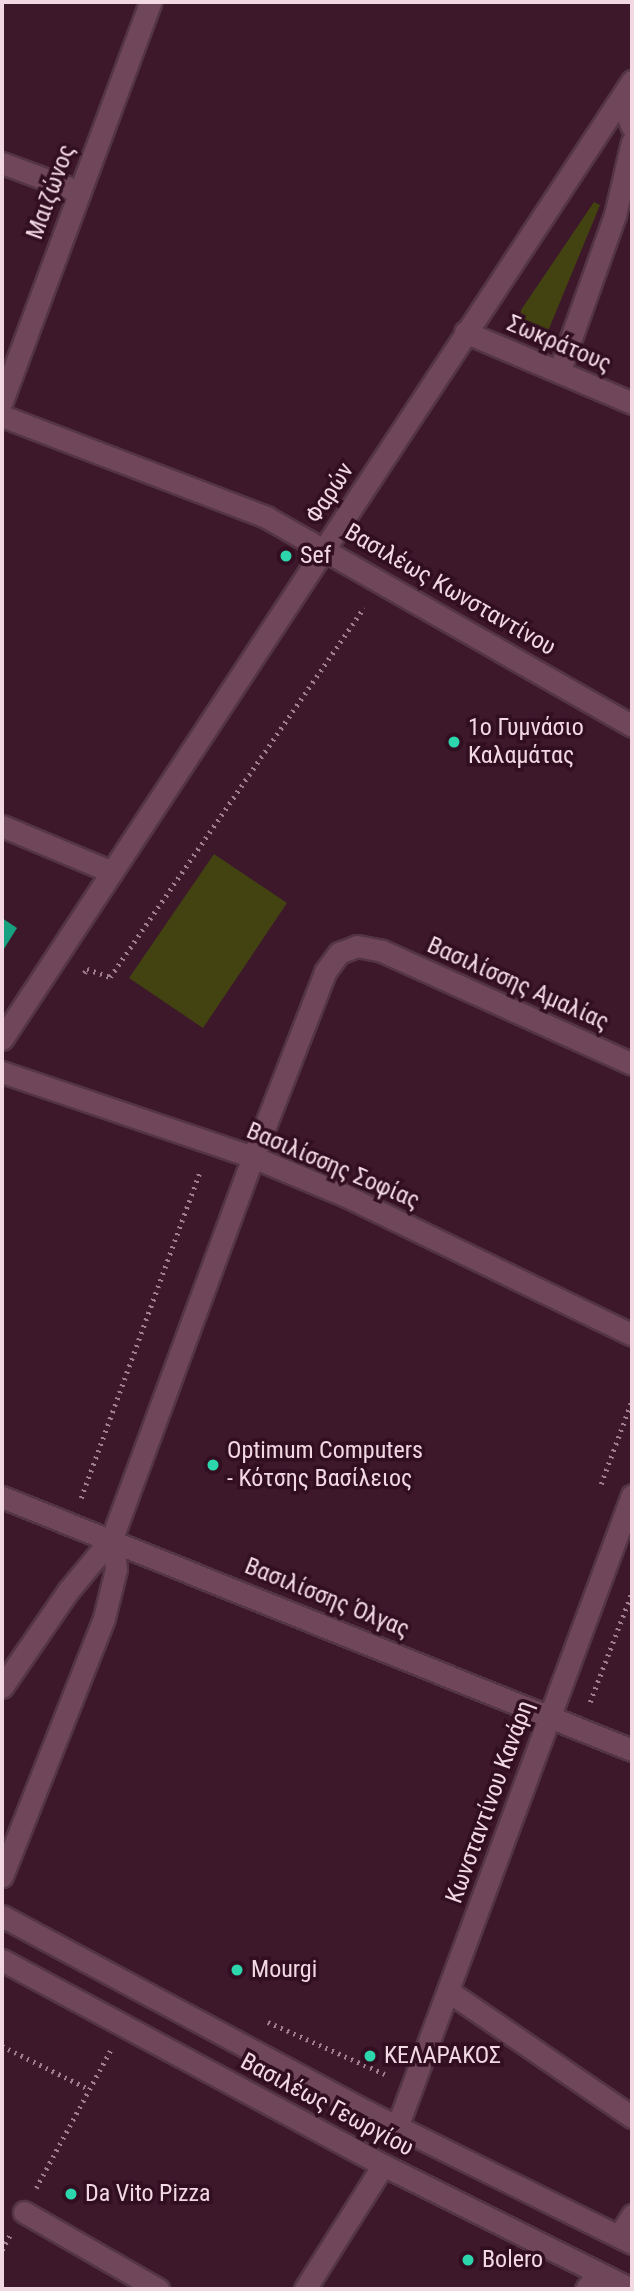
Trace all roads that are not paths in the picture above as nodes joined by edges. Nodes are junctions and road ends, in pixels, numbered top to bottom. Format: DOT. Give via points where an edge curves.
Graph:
graph roads {
  1 [pos="150,2"];
  2 [pos="632,81"];
  3 [pos="621,100"];
  4 [pos="632,127"];
  5 [pos="632,142"];
  6 [pos="2,163"];
  7 [pos="80,192"];
  8 [pos="465,332"];
  9 [pos="559,372"];
  10 [pos="2,401"];
  11 [pos="632,403"];
  12 [pos="2,416"];
  13 [pos="326,548"];
  14 [pos="632,726"];
  15 [pos="2,826"];
  16 [pos="112,872"];
  17 [pos="2,1038"];
  18 [pos="632,1064"];
  19 [pos="2,1072"];
  20 [pos="253,1157"];
  21 [pos="632,1335"];
  22 [pos="632,1495"];
  23 [pos="2,1497"];
  24 [pos="112,1538"];
  25 [pos="2,1687"];
  26 [pos="549,1717"];
  27 [pos="632,1750"];
  28 [pos="2,1875"];
  29 [pos="2,1916"];
  30 [pos="2,1960"];
  31 [pos="448,1991"];
  32 [pos="632,2117"];
  33 [pos="397,2127"];
  34 [pos="383,2165"];
  35 [pos="24,2212"];
  36 [pos="632,2216"];
  37 [pos="626,2240"];
  38 [pos="592,2281"];
  39 [pos="158,2289"];
  40 [pos="305,2289"];
  41 [pos="631,2289"];
  1 -- 7 [label="street, Μαιζώνος"];
  2 -- 3 [label="street, Φαρών"];
  3 -- 4 [label="street"];
  3 -- 8 [label="street, Φαρών"];
  5 -- 9 [label="street" via="615,215"];
  6 -- 7 [label="street"];
  7 -- 10 [label="street, Μαιζώνος"];
  8 -- 9 [label="street, Σωκράτους"];
  8 -- 13 [label="street, Φαρών"];
  9 -- 11 [label="street, Σωκράτους"];
  12 -- 13 [label="street, Βασιλέως Κωνσταντίνου" via="252,511"];
  13 -- 14 [label="street, Βασιλέως Κωνσταντίνου"];
  13 -- 16 [label="street, Φαρών"];
  15 -- 16 [label="street"];
  16 -- 17 [label="street, Φαρών"];
  18 -- 20 [label="street, Βασιλίσσης Αμαλίας" via="382,951 357,946 339,953 325,972"];
  19 -- 20 [label="street, Βασιλίσσης Σοφίας"];
  20 -- 21 [label="street, Βασιλίσσης Σοφίας" via="344,1195"];
  20 -- 24 [label="street"];
  22 -- 26 [label="street, Κωνσταντίνου Κανάρη"];
  23 -- 24 [label="street, Βασιλίσσης Όλγας"];
  24 -- 25 [label="street" via="68,1591"];
  24 -- 26 [label="street, Βασιλίσσης Όλγας"];
  24 -- 28 [label="street" via="116,1569 104,1618"];
  26 -- 27 [label="street, Βασιλίσσης Όλγας"];
  26 -- 31 [label="street, Κωνσταντίνου Κανάρη"];
  29 -- 33 [label="street, Βασιλέως Γεωργίου"];
  30 -- 34 [label="street, Βασιλέως Γεωργίου"];
  31 -- 32 [label="street"];
  31 -- 33 [label="street, Κωνσταντίνου Κανάρη"];
  33 -- 37 [label="street, Βασιλέως Γεωργίου"];
  34 -- 38 [label="street, Βασιλέως Γεωργίου"];
  34 -- 40 [label="street"];
  35 -- 39 [label="street"];
  36 -- 37 [label="street"];
  38 -- 41 [label="street, Βασιλέως Γεωργίου"];
}
